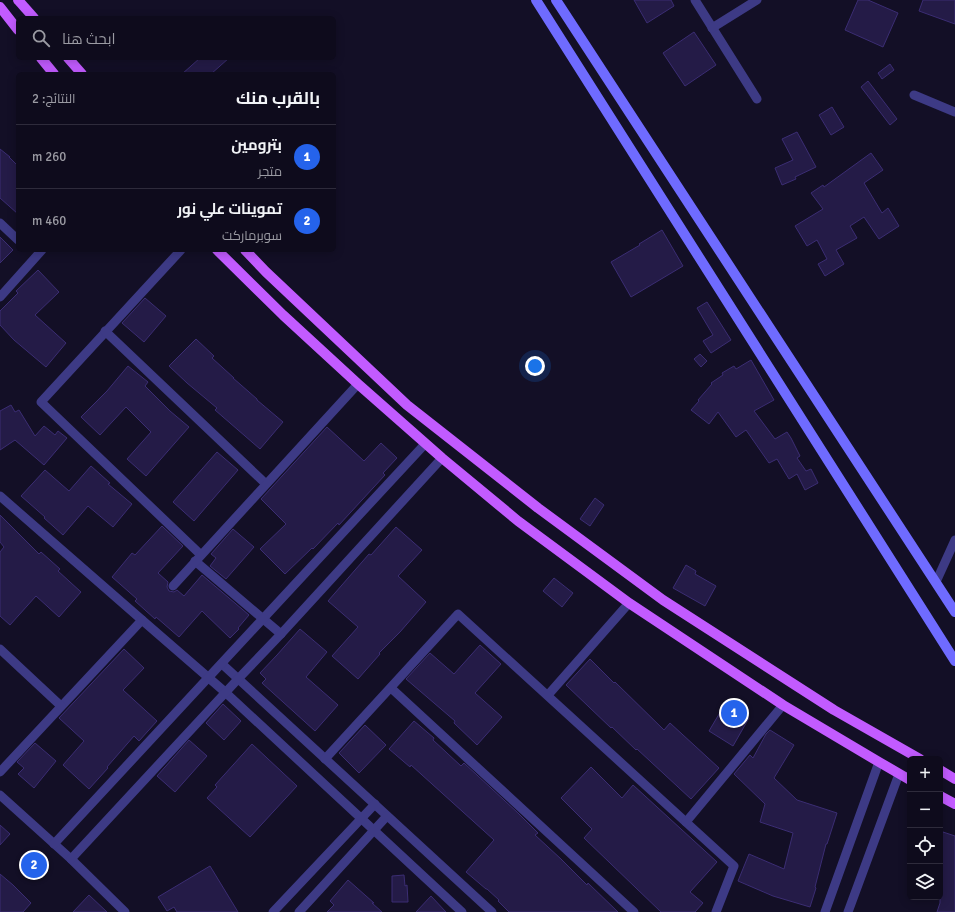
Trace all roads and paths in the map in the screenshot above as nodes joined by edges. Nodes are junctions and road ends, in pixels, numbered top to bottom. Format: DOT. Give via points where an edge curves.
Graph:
graph roads {
  1 [pos="18,0"];
  2 [pos="536,0"];
  3 [pos="556,0"];
  4 [pos="695,0"];
  5 [pos="757,0"];
  6 [pos="0,7"];
  7 [pos="32,16"];
  8 [pos="16,27"];
  9 [pos="712,28"];
  10 [pos="43,60"];
  11 [pos="70,60"];
  12 [pos="52,72"];
  13 [pos="80,72"];
  14 [pos="914,95"];
  15 [pos="757,99"];
  16 [pos="955,112"];
  17 [pos="0,223"];
  18 [pos="16,238"];
  19 [pos="179,252"];
  20 [pos="219,252"];
  21 [pos="247,252"];
  22 [pos="39,253"];
  23 [pos="0,297"];
  24 [pos="105,331"];
  25 [pos="358,384"];
  26 [pos="425,444"];
  27 [pos="442,458"];
  28 [pos="266,484"];
  29 [pos="0,496"];
  30 [pos="955,540"];
  31 [pos="198,558"];
  32 [pos="936,582"];
  33 [pos="173,586"];
  34 [pos="629,602"];
  35 [pos="955,612"];
  36 [pos="264,619"];
  37 [pos="142,620"];
  38 [pos="281,634"];
  39 [pos="0,649"];
  40 [pos="955,661"];
  41 [pos="222,664"];
  42 [pos="209,678"];
  43 [pos="238,679"];
  44 [pos="391,688"];
  45 [pos="226,692"];
  46 [pos="548,695"];
  47 [pos="783,704"];
  48 [pos="61,706"];
  49 [pos="915,756"];
  50 [pos="325,759"];
  51 [pos="879,762"];
  52 [pos="0,772"];
  53 [pos="943,772"];
  54 [pos="899,774"];
  55 [pos="907,778"];
  56 [pos="955,779"];
  57 [pos="0,795"];
  58 [pos="943,798"];
  59 [pos="375,804"];
  60 [pos="955,804"];
  61 [pos="387,816"];
  62 [pos="361,818"];
  63 [pos="686,822"];
  64 [pos="374,830"];
  65 [pos="54,844"];
  66 [pos="71,859"];
  67 [pos="302,909"];
  68 [pos="125,912"];
  69 [pos="273,912"];
  70 [pos="312,912"];
  71 [pos="462,912"];
  72 [pos="492,912"];
  73 [pos="634,912"];
  74 [pos="716,912"];
  75 [pos="825,912"];
  76 [pos="848,912"];
  1 -- 7 [label="main road"];
  2 -- 40 [label="main road"];
  3 -- 32 [label="main road"];
  4 -- 9 [label="street"];
  5 -- 9 [label="street"];
  6 -- 8 [label="main road"];
  9 -- 15 [label="street"];
  10 -- 12 [label="main road"];
  11 -- 13 [label="main road"];
  14 -- 16 [label="street"];
  17 -- 18 [label="street"];
  19 -- 24 [label="street"];
  20 -- 25 [label="main road"];
  21 -- 49 [label="main road" via="407,405 538,508 663,600 834,710"];
  22 -- 23 [label="street"];
  24 -- 28 [label="street"];
  24 -- 31 [label="street" via="41,402"];
  25 -- 26 [label="main road"];
  25 -- 28 [label="street"];
  26 -- 27 [label="main road"];
  26 -- 36 [label="street"];
  27 -- 34 [label="main road" via="518,521"];
  27 -- 38 [label="street"];
  28 -- 31 [label="street"];
  29 -- 37 [label="street"];
  30 -- 32 [label="street"];
  31 -- 33 [label="street"];
  31 -- 36 [label="street"];
  32 -- 35 [label="main road"];
  34 -- 46 [label="street"];
  34 -- 47 [label="main road"];
  36 -- 38 [label="street"];
  36 -- 41 [label="street"];
  37 -- 42 [label="street"];
  37 -- 48 [label="street"];
  38 -- 43 [label="street"];
  39 -- 48 [label="street"];
  41 -- 42 [label="street"];
  41 -- 43 [label="street"];
  42 -- 45 [label="street"];
  42 -- 65 [label="street"];
  43 -- 45 [label="street"];
  43 -- 50 [label="street"];
  44 -- 46 [label="street" via="458,614"];
  44 -- 50 [label="street"];
  44 -- 73 [label="street"];
  45 -- 62 [label="street"];
  45 -- 66 [label="street"];
  46 -- 63 [label="street"];
  47 -- 51 [label="main road"];
  47 -- 63 [label="street"];
  48 -- 52 [label="street"];
  50 -- 59 [label="street"];
  51 -- 54 [label="main road"];
  51 -- 75 [label="street"];
  53 -- 56 [label="main road"];
  54 -- 55 [label="main road"];
  54 -- 76 [label="street"];
  57 -- 65 [label="street"];
  58 -- 60 [label="main road"];
  59 -- 61 [label="street"];
  59 -- 62 [label="street"];
  61 -- 64 [label="street"];
  61 -- 72 [label="street"];
  62 -- 64 [label="street"];
  62 -- 69 [label="street"];
  63 -- 74 [label="street" via="734,866"];
  64 -- 67 [label="street"];
  64 -- 71 [label="street"];
  65 -- 66 [label="street"];
  66 -- 68 [label="street"];
  67 -- 70 [label="street"];
}
